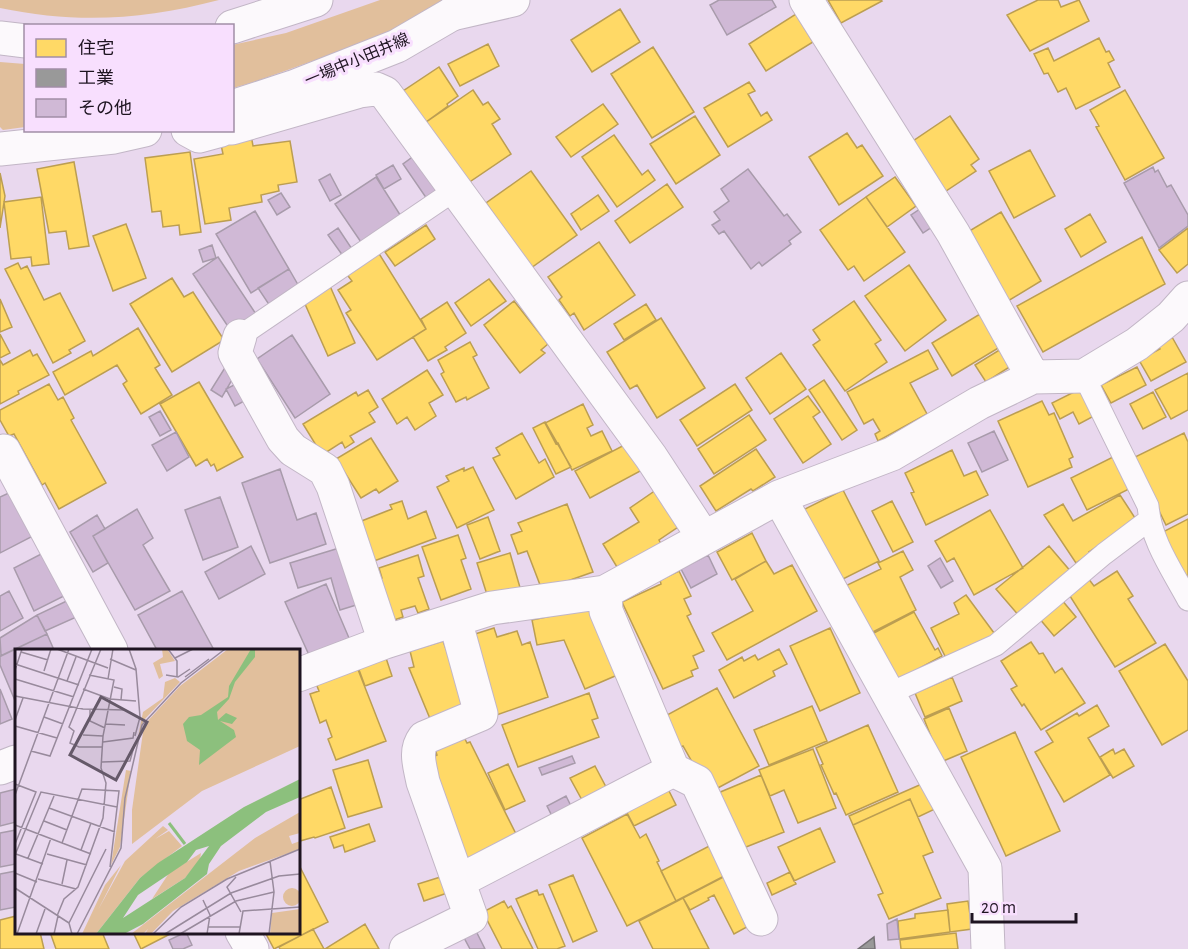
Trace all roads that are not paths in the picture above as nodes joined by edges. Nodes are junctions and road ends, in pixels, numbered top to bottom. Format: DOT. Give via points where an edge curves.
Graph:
graph roads {
  1 [pos="316,0"];
  2 [pos="513,0"];
  3 [pos="806,0"];
  4 [pos="464,7"];
  5 [pos="234,26"];
  6 [pos="0,38"];
  7 [pos="24,41"];
  8 [pos="234,106"];
  9 [pos="234,127"];
  10 [pos="136,132"];
  11 [pos="192,132"];
  12 [pos="214,132"];
  13 [pos="0,149"];
  14 [pos="455,190"];
  15 [pos="1188,298"];
  16 [pos="240,336"];
  17 [pos="1084,376"];
  18 [pos="1034,377"];
  19 [pos="4,451"];
  20 [pos="779,497"];
  21 [pos="1149,520"];
  22 [pos="704,538"];
  23 [pos="605,592"];
  24 [pos="1188,600"];
  25 [pos="455,620"];
  26 [pos="385,642"];
  27 [pos="110,649"];
  28 [pos="300,674"];
  29 [pos="888,694"];
  30 [pos="15,762"];
  31 [pos="0,768"];
  32 [pos="673,770"];
  33 [pos="459,881"];
  34 [pos="761,919"];
  35 [pos="243,934"];
  36 [pos="252,949"];
  37 [pos="406,949"];
  38 [pos="988,949"];
  1 -- 5 [label="street"];
  2 -- 4 [label="street, 一場中小田井線"];
  3 -- 18 [label="street" via="952,233"];
  4 -- 8 [label="street, 一場中小田井線" via="397,46"];
  6 -- 7 [label="street"];
  9 -- 14 [label="street" via="360,91 376,90 385,93"];
  10 -- 13 [label="street"];
  11 -- 12 [label="street" via="199,136"];
  14 -- 16 [label="lane"];
  14 -- 22 [label="street" via="645,448"];
  15 -- 17 [label="street" via="1137,344"];
  16 -- 26 [label="street" via="235,353 284,439 293,450 325,470 333,486"];
  17 -- 18 [label="street"];
  17 -- 21 [label="lane" via="1148,506"];
  18 -- 20 [label="street" via="979,403 892,454"];
  19 -- 27 [label="street"];
  20 -- 22 [label="street"];
  20 -- 29 [label="street"];
  21 -- 24 [label="lane"];
  21 -- 29 [label="lane" via="996,645"];
  22 -- 23 [label="street"];
  23 -- 25 [label="street" via="492,608"];
  23 -- 32 [label="street" via="606,611"];
  25 -- 26 [label="street"];
  25 -- 33 [label="street" via="481,714 424,738 418,759"];
  26 -- 28 [label="street"];
  29 -- 38 [label="street" via="986,868"];
  30 -- 31 [label="street"];
  32 -- 33 [label="street"];
  32 -- 34 [label="street" via="698,782"];
  33 -- 37 [label="street" via="471,917"];
  35 -- 36 [label="street"];
}
